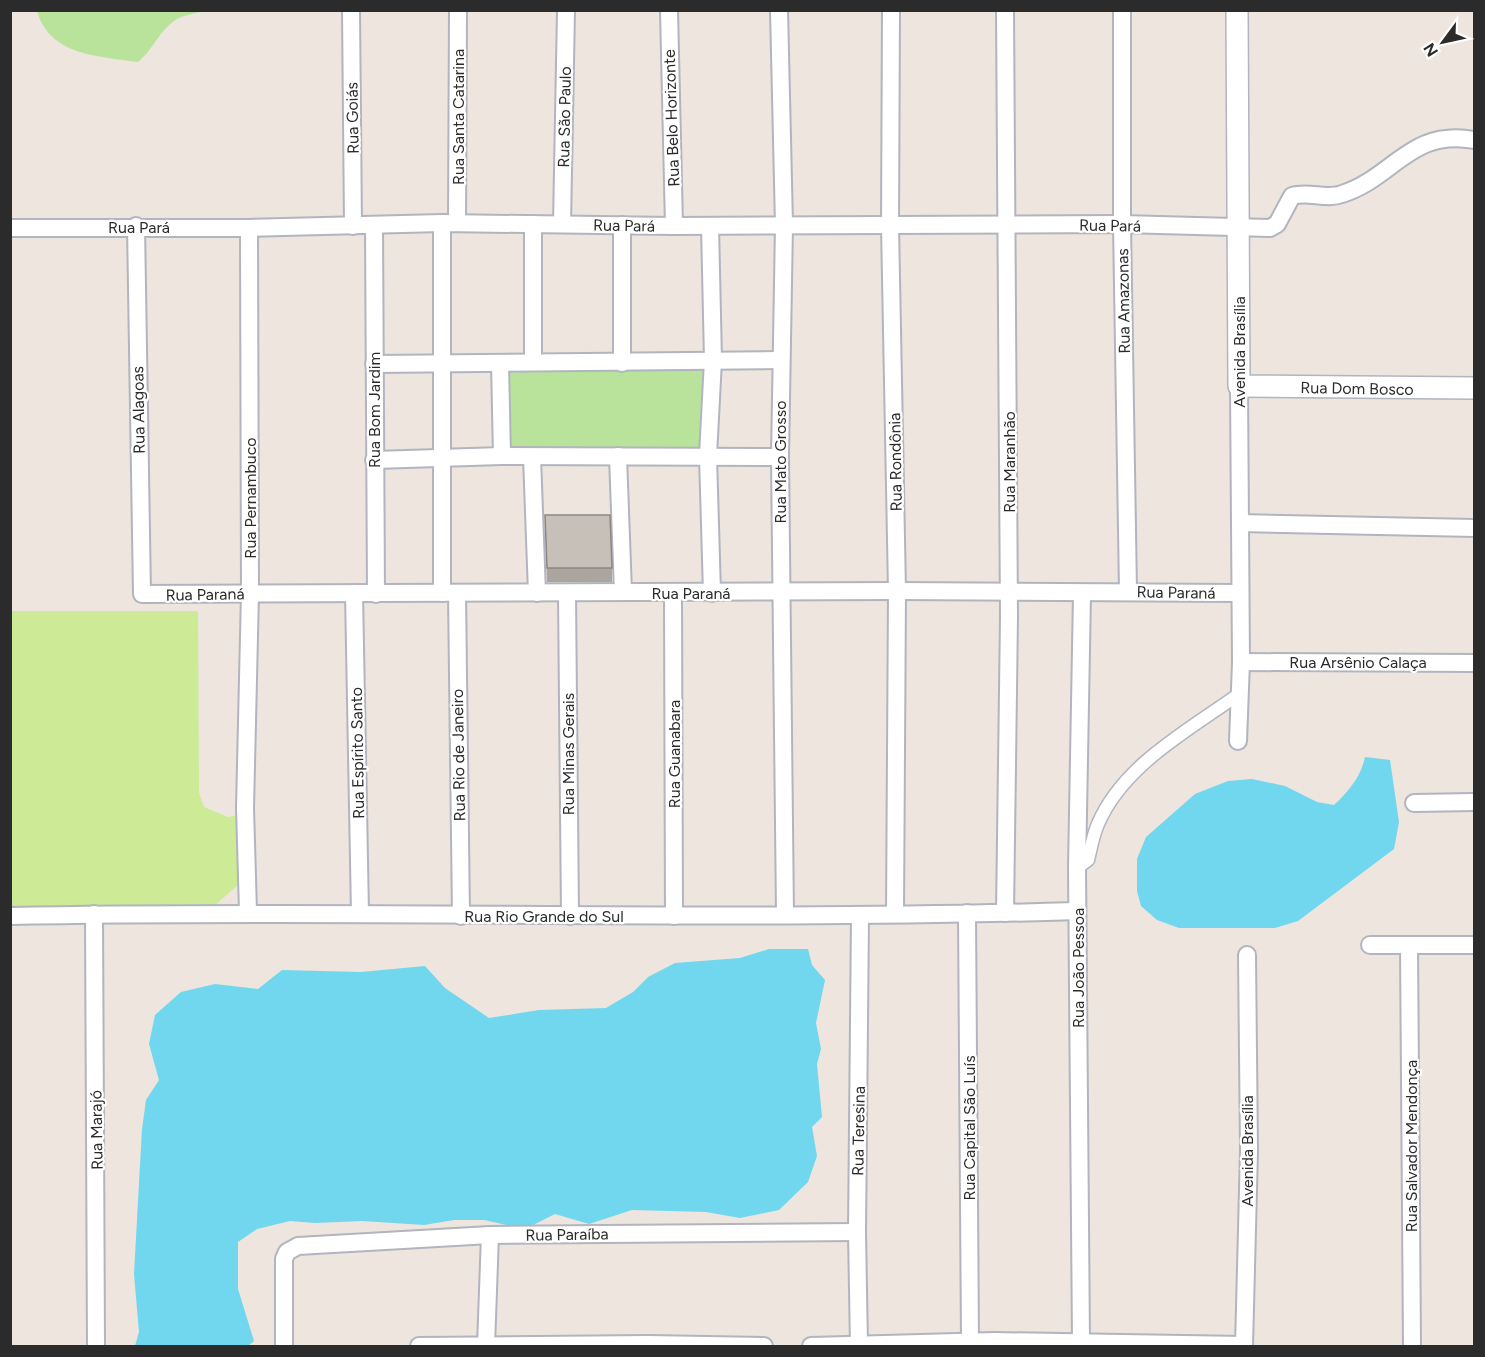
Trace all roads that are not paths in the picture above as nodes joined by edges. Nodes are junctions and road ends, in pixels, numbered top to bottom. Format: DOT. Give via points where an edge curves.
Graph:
graph roads {
  1 [pos="351,10"];
  2 [pos="458,10"];
  3 [pos="566,10"];
  4 [pos="669,10"];
  5 [pos="779,10"];
  6 [pos="891,10"];
  7 [pos="1005,10"];
  8 [pos="1122,10"];
  9 [pos="1238,10"];
  10 [pos="1474,140"];
  11 [pos="449,223"];
  12 [pos="533,224"];
  13 [pos="562,224"];
  14 [pos="1008,224"];
  15 [pos="1122,224"];
  16 [pos="374,225"];
  17 [pos="622,225"];
  18 [pos="784,225"];
  19 [pos="890,225"];
  20 [pos="136,226"];
  21 [pos="353,226"];
  22 [pos="674,226"];
  23 [pos="710,226"];
  24 [pos="1239,227"];
  25 [pos="10,228"];
  26 [pos="249,228"];
  27 [pos="713,360"];
  28 [pos="780,360"];
  29 [pos="442,362"];
  30 [pos="533,362"];
  31 [pos="500,363"];
  32 [pos="622,363"];
  33 [pos="374,364"];
  34 [pos="1239,386"];
  35 [pos="1474,388"];
  36 [pos="502,456"];
  37 [pos="618,456"];
  38 [pos="708,456"];
  39 [pos="532,457"];
  40 [pos="780,457"];
  41 [pos="442,459"];
  42 [pos="374,460"];
  43 [pos="1240,523"];
  44 [pos="1474,528"];
  45 [pos="897,591"];
  46 [pos="1128,591"];
  47 [pos="623,592"];
  48 [pos="781,592"];
  49 [pos="250,593"];
  50 [pos="354,593"];
  51 [pos="449,593"];
  52 [pos="537,593"];
  53 [pos="567,593"];
  54 [pos="673,593"];
  55 [pos="712,593"];
  56 [pos="1009,593"];
  57 [pos="1240,593"];
  58 [pos="141,594"];
  59 [pos="376,594"];
  60 [pos="1082,594"];
  61 [pos="1241,662"];
  62 [pos="1474,663"];
  63 [pos="1239,694"];
  64 [pos="1238,741"];
  65 [pos="1474,802"];
  66 [pos="1414,803"];
  67 [pos="1077,868"];
  68 [pos="1077,911"];
  69 [pos="248,912"];
  70 [pos="967,913"];
  71 [pos="1005,913"];
  72 [pos="360,914"];
  73 [pos="895,914"];
  74 [pos="94,915"];
  75 [pos="785,915"];
  76 [pos="10,916"];
  77 [pos="461,916"];
  78 [pos="570,916"];
  79 [pos="674,916"];
  80 [pos="860,916"];
  81 [pos="1370,945"];
  82 [pos="1409,945"];
  83 [pos="1474,945"];
  84 [pos="1247,955"];
  85 [pos="857,1232"];
  86 [pos="490,1235"];
  87 [pos="970,1342"];
  88 [pos="1081,1342"];
  89 [pos="994,1344"];
  90 [pos="1056,1344"];
  91 [pos="1125,1344"];
  92 [pos="486,1345"];
  93 [pos="921,1345"];
  94 [pos="859,1346"];
  95 [pos="1244,1346"];
  96 [pos="96,1347"];
  97 [pos="284,1347"];
  98 [pos="419,1347"];
  99 [pos="764,1347"];
  100 [pos="811,1347"];
  101 [pos="1412,1347"];
  1 -- 21 [label="street, Rua Goiás"];
  2 -- 11 [label="street, Rua Santa Catarina"];
  3 -- 13 [label="street, Rua São Paulo"];
  4 -- 22 [label="street, Rua Belo Horizonte"];
  5 -- 18 [label="street, Rua Mato Grosso"];
  6 -- 19 [label="street, Rua Rondônia"];
  7 -- 14 [label="street, Rua Maranhão"];
  8 -- 15 [label="street, Rua Amazonas"];
  9 -- 24 [label="street, Avenida Brasília"];
  10 -- 24 [label="street, Rua Pará" via="1452,136 1431,141 1344,194 1292,196 1277,224 1270,228"];
  11 -- 12 [label="street, Rua Pará"];
  11 -- 16 [label="street, Rua Pará"];
  11 -- 29 [label="street, Rua Santa Catarina"];
  12 -- 13 [label="street, Rua Pará"];
  12 -- 30 [label="street"];
  13 -- 17 [label="street, Rua Pará"];
  14 -- 15 [label="street, Rua Pará"];
  14 -- 19 [label="street, Rua Pará"];
  14 -- 56 [label="street, Rua Maranhão"];
  15 -- 24 [label="street, Rua Pará"];
  15 -- 46 [label="street, Rua Amazonas"];
  16 -- 21 [label="street, Rua Pará"];
  16 -- 33 [label="street, Rua Bom Jardim"];
  17 -- 22 [label="street, Rua Pará"];
  17 -- 32 [label="street"];
  18 -- 19 [label="street, Rua Pará"];
  18 -- 23 [label="street, Rua Pará"];
  18 -- 28 [label="street, Rua Mato Grosso"];
  19 -- 45 [label="street, Rua Rondônia"];
  20 -- 25 [label="street, Rua Pará"];
  20 -- 26 [label="street, Rua Pará"];
  20 -- 58 [label="street, Rua Alagoas"];
  21 -- 26 [label="street, Rua Pará"];
  22 -- 23 [label="street, Rua Pará"];
  23 -- 27 [label="street"];
  24 -- 34 [label="street, Avenida Brasília"];
  26 -- 49 [label="street, Rua Pernambuco"];
  27 -- 28 [label="street"];
  27 -- 32 [label="street"];
  27 -- 38 [label="street"];
  28 -- 40 [label="street, Rua Mato Grosso"];
  29 -- 31 [label="street"];
  29 -- 33 [label="street"];
  29 -- 41 [label="street, Rua Rio de Janeiro"];
  30 -- 31 [label="street"];
  30 -- 32 [label="street"];
  31 -- 36 [label="street"];
  33 -- 42 [label="street, Rua Bom Jardim"];
  34 -- 35 [label="street, Rua Dom Bosco"];
  34 -- 43 [label="street, Avenida Brasília"];
  36 -- 39 [label="street"];
  36 -- 41 [label="street"];
  37 -- 38 [label="street"];
  37 -- 39 [label="street"];
  37 -- 47 [label="street"];
  38 -- 40 [label="street"];
  38 -- 55 [label="street"];
  39 -- 52 [label="street"];
  40 -- 48 [label="street, Rua Mato Grosso"];
  41 -- 42 [label="street"];
  41 -- 51 [label="street, Rua Rio de Janeiro"];
  42 -- 59 [label="street, Rua Bom Jardim"];
  43 -- 44 [label="street"];
  43 -- 57 [label="street, Avenida Brasília"];
  45 -- 48 [label="street, Rua Paraná"];
  45 -- 56 [label="street, Rua Paraná"];
  45 -- 73 [label="street, Rua Rondônia"];
  46 -- 57 [label="street, Rua Paraná"];
  46 -- 60 [label="street, Rua Paraná"];
  47 -- 53 [label="street, Rua Paraná"];
  47 -- 54 [label="street, Rua Paraná"];
  48 -- 55 [label="street, Rua Paraná"];
  48 -- 75 [label="street, Rua Mato Grosso"];
  49 -- 50 [label="street, Rua Paraná"];
  49 -- 58 [label="street, Rua Paraná"];
  49 -- 69 [label="street, Rua Pernambuco" via="245,808"];
  50 -- 59 [label="street, Rua Paraná"];
  50 -- 72 [label="street, Rua Espírito Santo"];
  51 -- 52 [label="street, Rua Paraná"];
  51 -- 59 [label="street, Rua Paraná"];
  51 -- 77 [label="street, Rua Rio de Janeiro"];
  52 -- 53 [label="street, Rua Paraná"];
  53 -- 78 [label="street, Rua Minas Gerais"];
  54 -- 55 [label="street, Rua Paraná"];
  54 -- 79 [label="street, Rua Guanabara"];
  56 -- 60 [label="street, Rua Paraná"];
  56 -- 71 [label="street, Rua Maranhão"];
  57 -- 61 [label="street, Avenida Brasília"];
  60 -- 67 [label="street, Rua João Pessoa"];
  61 -- 62 [label="street, Rua Arsênio Calaça"];
  61 -- 63 [label="street, Avenida Brasília"];
  63 -- 64 [label="street, Avenida Brasília"];
  63 -- 67 [label="street" via="1137,769 1106,808 1088,860"];
  65 -- 66 [label="street"];
  67 -- 68 [label="street, Rua João Pessoa"];
  68 -- 71 [label="street, Rua Rio Grande do Sul"];
  68 -- 88 [label="street, Rua João Pessoa"];
  69 -- 72 [label="street, Rua Rio Grande do Sul"];
  69 -- 74 [label="street, Rua Rio Grande do Sul"];
  70 -- 71 [label="street, Rua Rio Grande do Sul"];
  70 -- 73 [label="street, Rua Rio Grande do Sul"];
  70 -- 87 [label="street, Rua Capital São Luís"];
  72 -- 77 [label="street, Rua Rio Grande do Sul"];
  73 -- 80 [label="street, Rua Rio Grande do Sul"];
  74 -- 76 [label="street, Rua Rio Grande do Sul"];
  74 -- 96 [label="street, Rua Marajó"];
  75 -- 79 [label="street, Rua Rio Grande do Sul"];
  75 -- 80 [label="street, Rua Rio Grande do Sul"];
  77 -- 78 [label="street, Rua Rio Grande do Sul"];
  78 -- 79 [label="street, Rua Rio Grande do Sul"];
  80 -- 85 [label="street, Rua Teresina"];
  81 -- 82 [label="street"];
  82 -- 83 [label="street"];
  82 -- 101 [label="street, Rua Salvador Mendonça"];
  84 -- 95 [label="street, Avenida Brasília" via="1249,1151"];
  85 -- 86 [label="street, Rua Paraíba"];
  85 -- 94 [label="street, Rua Teresina"];
  86 -- 92 [label="street"];
  86 -- 97 [label="street, Rua Paraíba" via="298,1246 287,1252 284,1259"];
  87 -- 89 [label="street"];
  87 -- 93 [label="street"];
  88 -- 90 [label="street"];
  88 -- 91 [label="street"];
  89 -- 90 [label="street"];
  91 -- 95 [label="street"];
  92 -- 98 [label="street"];
  92 -- 99 [label="street"];
  93 -- 94 [label="street"];
  94 -- 100 [label="street"];
}
